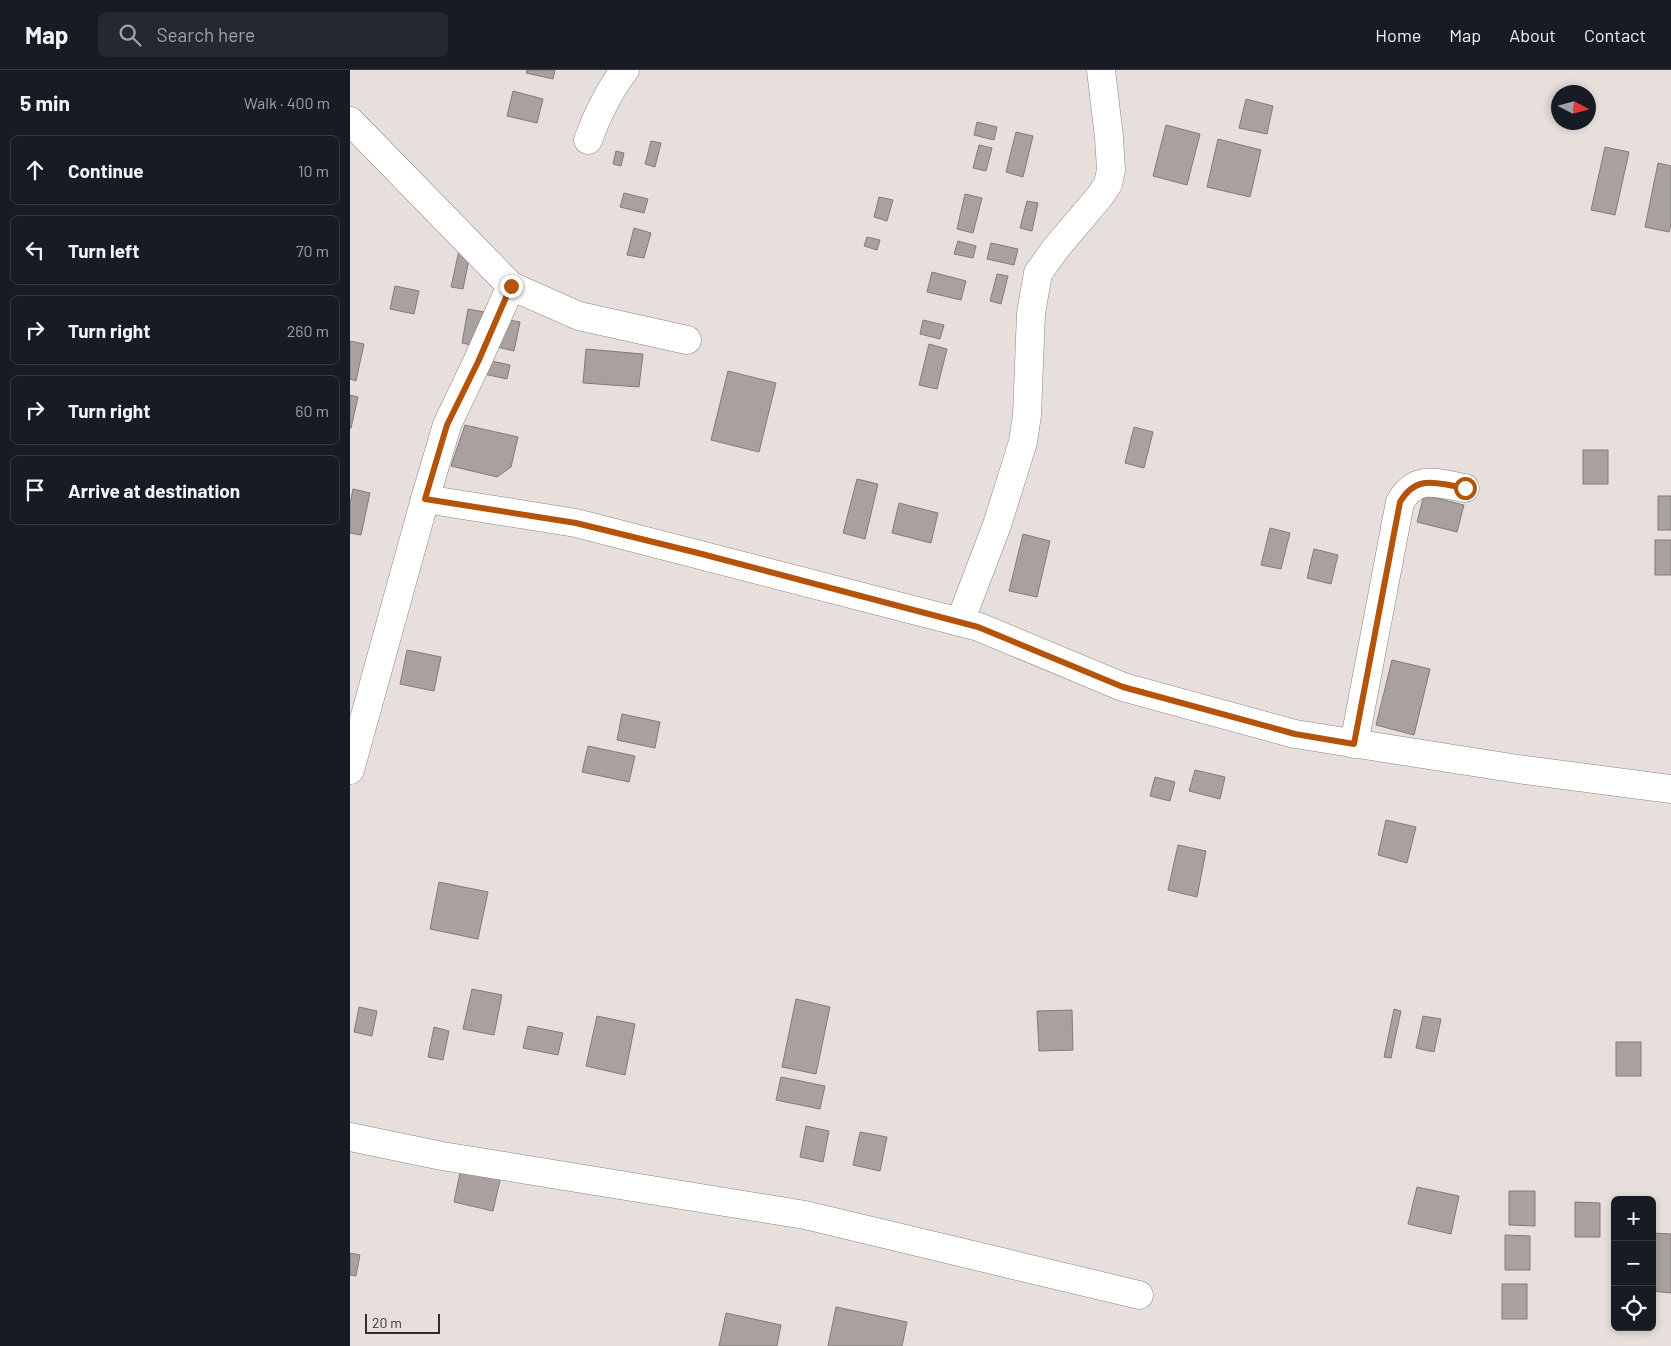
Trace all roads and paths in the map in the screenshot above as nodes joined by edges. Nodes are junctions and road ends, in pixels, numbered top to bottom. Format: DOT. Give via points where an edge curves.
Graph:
graph roads {
  1 [pos="625,70"];
  2 [pos="1101,70"];
  3 [pos="350,121"];
  4 [pos="588,140"];
  5 [pos="511,286"];
  6 [pos="687,340"];
  7 [pos="1465,488"];
  8 [pos="425,499"];
  9 [pos="960,622"];
  10 [pos="1354,744"];
  11 [pos="350,770"];
  12 [pos="1671,789"];
  13 [pos="350,1137"];
  14 [pos="1139,1295"];
  1 -- 4 [label="street"];
  2 -- 9 [label="street" via="1109,137 1111,170 1108,184 1038,273 1031,313 1028,415 1023,442 997,525"];
  3 -- 5 [label="street"];
  5 -- 6 [label="street" via="579,316"];
  5 -- 8 [label="street" via="447,425"];
  7 -- 10 [label="street" via="1420,483 1410,488 1400,502"];
  8 -- 9 [label="street" via="576,523"];
  8 -- 11 [label="street"];
  9 -- 10 [label="street" via="1123,687 1295,734"];
  10 -- 12 [label="street"];
  13 -- 14 [label="street" via="442,1156 805,1215"];
}
